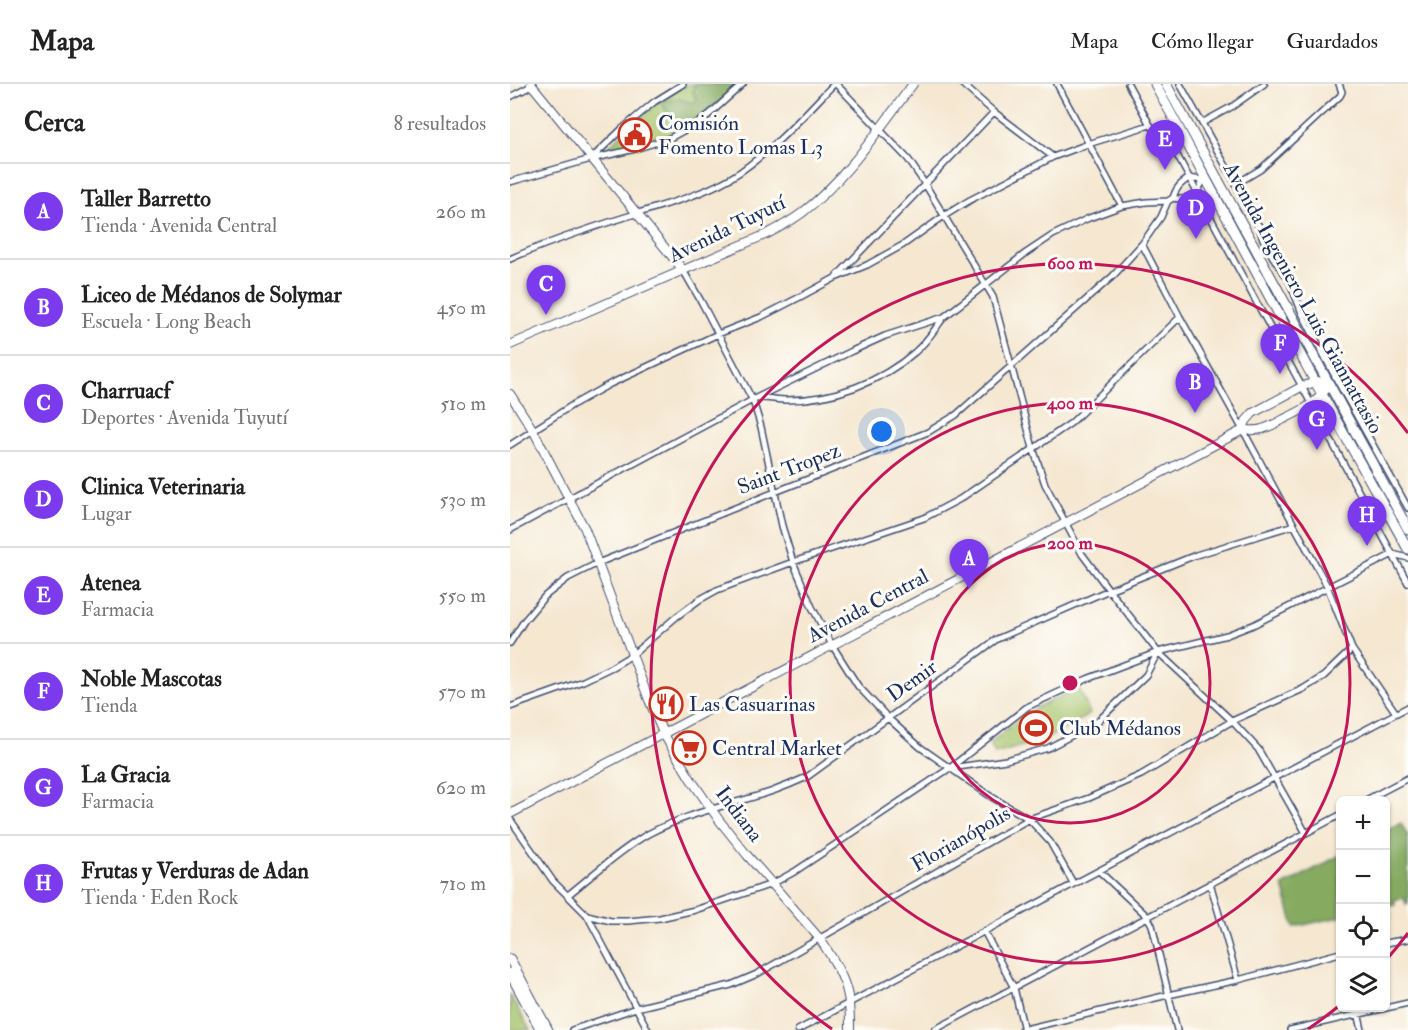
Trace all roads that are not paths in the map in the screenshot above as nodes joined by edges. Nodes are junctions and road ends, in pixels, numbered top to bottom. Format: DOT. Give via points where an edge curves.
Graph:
graph roads {
  1 [pos="533,84"];
  2 [pos="682,84"];
  3 [pos="743,84"];
  4 [pos="835,84"];
  5 [pos="913,84"];
  6 [pos="962,84"];
  7 [pos="1057,84"];
  8 [pos="1128,84"];
  9 [pos="1155,84"];
  10 [pos="1166,84"];
  11 [pos="1180,84"];
  12 [pos="1264,84"];
  13 [pos="1339,84"];
  14 [pos="510,98"];
  15 [pos="994,112"];
  16 [pos="1202,123"];
  17 [pos="1150,125"];
  18 [pos="879,128"];
  19 [pos="1088,144"];
  20 [pos="1053,157"];
  21 [pos="591,159"];
  22 [pos="1226,166"];
  23 [pos="1207,177"];
  24 [pos="1189,178"];
  25 [pos="510,182"];
  26 [pos="925,184"];
  27 [pos="1236,184"];
  28 [pos="1197,192"];
  29 [pos="1170,200"];
  30 [pos="1122,206"];
  31 [pos="638,213"];
  32 [pos="944,216"];
  33 [pos="1142,244"];
  34 [pos="510,259"];
  35 [pos="1253,266"];
  36 [pos="683,270"];
  37 [pos="1240,273"];
  38 [pos="835,278"];
  39 [pos="986,284"];
  40 [pos="944,316"];
  41 [pos="1180,317"];
  42 [pos="718,334"];
  43 [pos="510,345"];
  44 [pos="1012,366"];
  45 [pos="1314,381"];
  46 [pos="1333,383"];
  47 [pos="1301,387"];
  48 [pos="510,394"];
  49 [pos="1322,394"];
  50 [pos="756,399"];
  51 [pos="1311,405"];
  52 [pos="532,430"];
  53 [pos="1243,430"];
  54 [pos="510,445"];
  55 [pos="1033,447"];
  56 [pos="775,492"];
  57 [pos="569,498"];
  58 [pos="1408,508"];
  59 [pos="1065,522"];
  60 [pos="1294,525"];
  61 [pos="1408,529"];
  62 [pos="510,530"];
  63 [pos="1408,549"];
  64 [pos="1393,554"];
  65 [pos="1408,558"];
  66 [pos="793,562"];
  67 [pos="598,563"];
  68 [pos="1408,583"];
  69 [pos="1327,586"];
  70 [pos="1109,590"];
  71 [pos="510,643"];
  72 [pos="832,645"];
  73 [pos="1352,649"];
  74 [pos="1158,652"];
  75 [pos="632,655"];
  76 [pos="510,707"];
  77 [pos="1408,707"];
  78 [pos="1396,713"];
  79 [pos="889,719"];
  80 [pos="1232,721"];
  81 [pos="663,733"];
  82 [pos="950,768"];
  83 [pos="1275,778"];
  84 [pos="1408,778"];
  85 [pos="1375,796"];
  86 [pos="710,808"];
  87 [pos="510,814"];
  88 [pos="1336,817"];
  89 [pos="510,819"];
  90 [pos="1029,819"];
  91 [pos="1306,833"];
  92 [pos="1099,871"];
  93 [pos="1210,883"];
  94 [pos="772,884"];
  95 [pos="1073,884"];
  96 [pos="567,895"];
  97 [pos="587,915"];
  98 [pos="1147,916"];
  99 [pos="984,931"];
  100 [pos="820,939"];
  101 [pos="1408,939"];
  102 [pos="1390,942"];
  103 [pos="1336,954"];
  104 [pos="510,959"];
  105 [pos="510,973"];
  106 [pos="1238,980"];
  107 [pos="1014,988"];
  108 [pos="1168,994"];
  109 [pos="849,1004"];
  110 [pos="1408,1004"];
  111 [pos="1390,1006"];
  112 [pos="636,1008"];
  113 [pos="1353,1012"];
  114 [pos="1357,1012"];
  115 [pos="541,1030"];
  116 [pos="548,1030"];
  117 [pos="572,1030"];
  118 [pos="648,1030"];
  119 [pos="798,1030"];
  120 [pos="850,1030"];
  121 [pos="934,1030"];
  122 [pos="1023,1030"];
  123 [pos="1177,1030"];
  124 [pos="1290,1030"];
  125 [pos="1362,1030"];
  1 -- 14 [label="street"];
  1 -- 21 [label="street"];
  2 -- 21 [label="street" via="654,102"];
  3 -- 21 [label="street" via="703,120 670,138"];
  4 -- 18 [label="street"];
  4 -- 31 [label="street" via="771,148 739,173"];
  5 -- 18 [label="street, Avenida Tuyutí"];
  6 -- 15 [label="street"];
  7 -- 19 [label="street"];
  8 -- 17 [label="street, Avenida Ingeniero Luis Giannattasio"];
  9 -- 23 [label="main road, Avenida Ingeniero Luis Giannattasio"];
  10 -- 23 [label="main road, Avenida Ingeniero Luis Giannattasio"];
  11 -- 16 [label="street, Avenida Ingeniero Luis Giannattasio"];
  12 -- 16 [label="street"];
  13 -- 27 [label="street" via="1340,96 1254,175"];
  15 -- 20 [label="street"];
  15 -- 26 [label="street"];
  16 -- 22 [label="street, Avenida Ingeniero Luis Giannattasio"];
  17 -- 19 [label="street"];
  17 -- 24 [label="street, Avenida Ingeniero Luis Giannattasio" via="1171,144"];
  18 -- 26 [label="street"];
  18 -- 36 [label="street, Avenida Tuyutí" via="844,174 802,213 767,234"];
  19 -- 20 [label="street"];
  19 -- 30 [label="street"];
  20 -- 32 [label="street"];
  21 -- 25 [label="street"];
  21 -- 31 [label="street"];
  22 -- 23 [label="street"];
  22 -- 27 [label="street, Avenida Ingeniero Luis Giannattasio"];
  23 -- 24 [label="street"];
  23 -- 28 [label="street"];
  23 -- 35 [label="main road, Avenida Ingeniero Luis Giannattasio"];
  23 -- 46 [label="main road, Avenida Ingeniero Luis Giannattasio"];
  24 -- 28 [label="street, Avenida Ingeniero Luis Giannattasio"];
  24 -- 29 [label="street, Saint Tropez" via="1179,184"];
  26 -- 32 [label="street"];
  26 -- 38 [label="street"];
  27 -- 46 [label="street, Avenida Ingeniero Luis Giannattasio" via="1289,280"];
  28 -- 29 [label="street" via="1184,200"];
  28 -- 37 [label="street, Avenida Ingeniero Luis Giannattasio"];
  29 -- 30 [label="street"];
  29 -- 33 [label="street, Saint Tropez"];
  30 -- 39 [label="street" via="1053,235"];
  31 -- 34 [label="street"];
  31 -- 36 [label="street"];
  32 -- 38 [label="street" via="903,245"];
  32 -- 39 [label="street"];
  33 -- 41 [label="street"];
  33 -- 44 [label="street, Saint Tropez" via="1113,276"];
  35 -- 37 [label="street"];
  35 -- 45 [label="main road, Avenida Ingeniero Luis Giannattasio"];
  36 -- 42 [label="street"];
  36 -- 43 [label="street, Avenida Tuyutí"];
  37 -- 47 [label="street, Avenida Ingeniero Luis Giannattasio"];
  38 -- 42 [label="street"];
  39 -- 40 [label="street"];
  39 -- 44 [label="street"];
  40 -- 50 [label="street" via="885,336"];
  40 -- 50 [label="street" via="916,351 866,383 813,398"];
  41 -- 53 [label="street"];
  41 -- 55 [label="street" via="1071,423"];
  42 -- 50 [label="street"];
  42 -- 52 [label="street" via="610,384"];
  44 -- 55 [label="street"];
  44 -- 56 [label="street, Saint Tropez" via="956,415 928,432"];
  45 -- 46 [label="street"];
  45 -- 47 [label="street, Avenida Central"];
  45 -- 49 [label="main road, Avenida Ingeniero Luis Giannattasio"];
  46 -- 49 [label="street, Avenida Central"];
  46 -- 58 [label="street, Avenida Ingeniero Luis Giannattasio"];
  46 -- 61 [label="main road, Avenida Ingeniero Luis Giannattasio"];
  47 -- 51 [label="street, Avenida Ingeniero Luis Giannattasio"];
  47 -- 53 [label="street, Avenida Central" via="1253,413"];
  48 -- 52 [label="street, Indiana"];
  49 -- 51 [label="street, Avenida Central"];
  49 -- 63 [label="main road, Avenida Ingeniero Luis Giannattasio"];
  50 -- 56 [label="street"];
  50 -- 57 [label="street"];
  51 -- 53 [label="street, Avenida Central" via="1266,428"];
  51 -- 64 [label="street, Avenida Ingeniero Luis Giannattasio"];
  52 -- 54 [label="street"];
  52 -- 57 [label="street, Indiana"];
  53 -- 59 [label="street, Avenida Central"];
  53 -- 60 [label="street"];
  55 -- 59 [label="street" via="1045,484"];
  55 -- 66 [label="street" via="960,499 924,518"];
  56 -- 66 [label="street"];
  56 -- 67 [label="street, Saint Tropez"];
  57 -- 62 [label="street"];
  57 -- 67 [label="street, Indiana"];
  59 -- 70 [label="street" via="1082,554"];
  59 -- 72 [label="street, Avenida Central"];
  60 -- 69 [label="street"];
  60 -- 70 [label="street, Demir" via="1196,555"];
  64 -- 65 [label="street"];
  64 -- 68 [label="street, Avenida Ingeniero Luis Giannattasio"];
  64 -- 69 [label="street"];
  66 -- 72 [label="street"];
  66 -- 75 [label="street" via="699,600"];
  67 -- 71 [label="street, Saint Tropez" via="568,578 545,596"];
  67 -- 75 [label="street, Indiana"];
  69 -- 73 [label="street"];
  69 -- 74 [label="street" via="1253,625"];
  70 -- 74 [label="street"];
  70 -- 79 [label="street, Demir" via="997,639"];
  72 -- 79 [label="street" via="858,686"];
  72 -- 81 [label="street, Avenida Central"];
  73 -- 78 [label="street"];
  73 -- 80 [label="street, Florianópolis" via="1324,676 1303,689"];
  74 -- 80 [label="street"];
  74 -- 82 [label="street" via="1028,707"];
  74 -- 82 [label="street" via="1146,675 1097,722 1048,748 1005,760"];
  75 -- 76 [label="street" via="583,681"];
  75 -- 81 [label="street, Indiana"];
  77 -- 78 [label="street"];
  78 -- 83 [label="street"];
  79 -- 82 [label="street"];
  79 -- 86 [label="street, Demir" via="807,777"];
  80 -- 83 [label="street" via="1258,749"];
  80 -- 90 [label="street, Florianópolis" via="1141,775"];
  81 -- 86 [label="street, Indiana"];
  81 -- 87 [label="street, Avenida Central"];
  82 -- 90 [label="street"];
  82 -- 94 [label="street"];
  83 -- 91 [label="street"];
  83 -- 92 [label="street"];
  84 -- 85 [label="street"];
  86 -- 94 [label="street, Indiana"];
  86 -- 96 [label="street, Demir" via="646,835"];
  88 -- 91 [label="street"];
  89 -- 96 [label="street"];
  90 -- 95 [label="street" via="1050,842"];
  90 -- 100 [label="street, Florianópolis"];
  91 -- 93 [label="street"];
  92 -- 95 [label="street"];
  92 -- 98 [label="street"];
  93 -- 98 [label="street"];
  93 -- 106 [label="street"];
  94 -- 97 [label="street" via="660,918 610,921"];
  94 -- 100 [label="street, Indiana"];
  95 -- 99 [label="street"];
  96 -- 97 [label="street"];
  97 -- 112 [label="street"];
  98 -- 107 [label="street"];
  98 -- 108 [label="street"];
  99 -- 107 [label="street"];
  99 -- 109 [label="street"];
  100 -- 109 [label="street, Indiana" via="842,977"];
  100 -- 112 [label="street, Florianópolis" via="731,985"];
  101 -- 102 [label="street"];
  103 -- 106 [label="street"];
  104 -- 116 [label="main road"];
  105 -- 115 [label="main road"];
  106 -- 108 [label="street"];
  107 -- 121 [label="street"];
  107 -- 122 [label="street"];
  108 -- 122 [label="street"];
  108 -- 123 [label="street"];
  109 -- 119 [label="street"];
  109 -- 120 [label="street, Indiana"];
  110 -- 111 [label="street"];
  112 -- 117 [label="street, Florianópolis"];
  112 -- 118 [label="street"];
  113 -- 124 [label="street"];
  114 -- 125 [label="street"];
}
